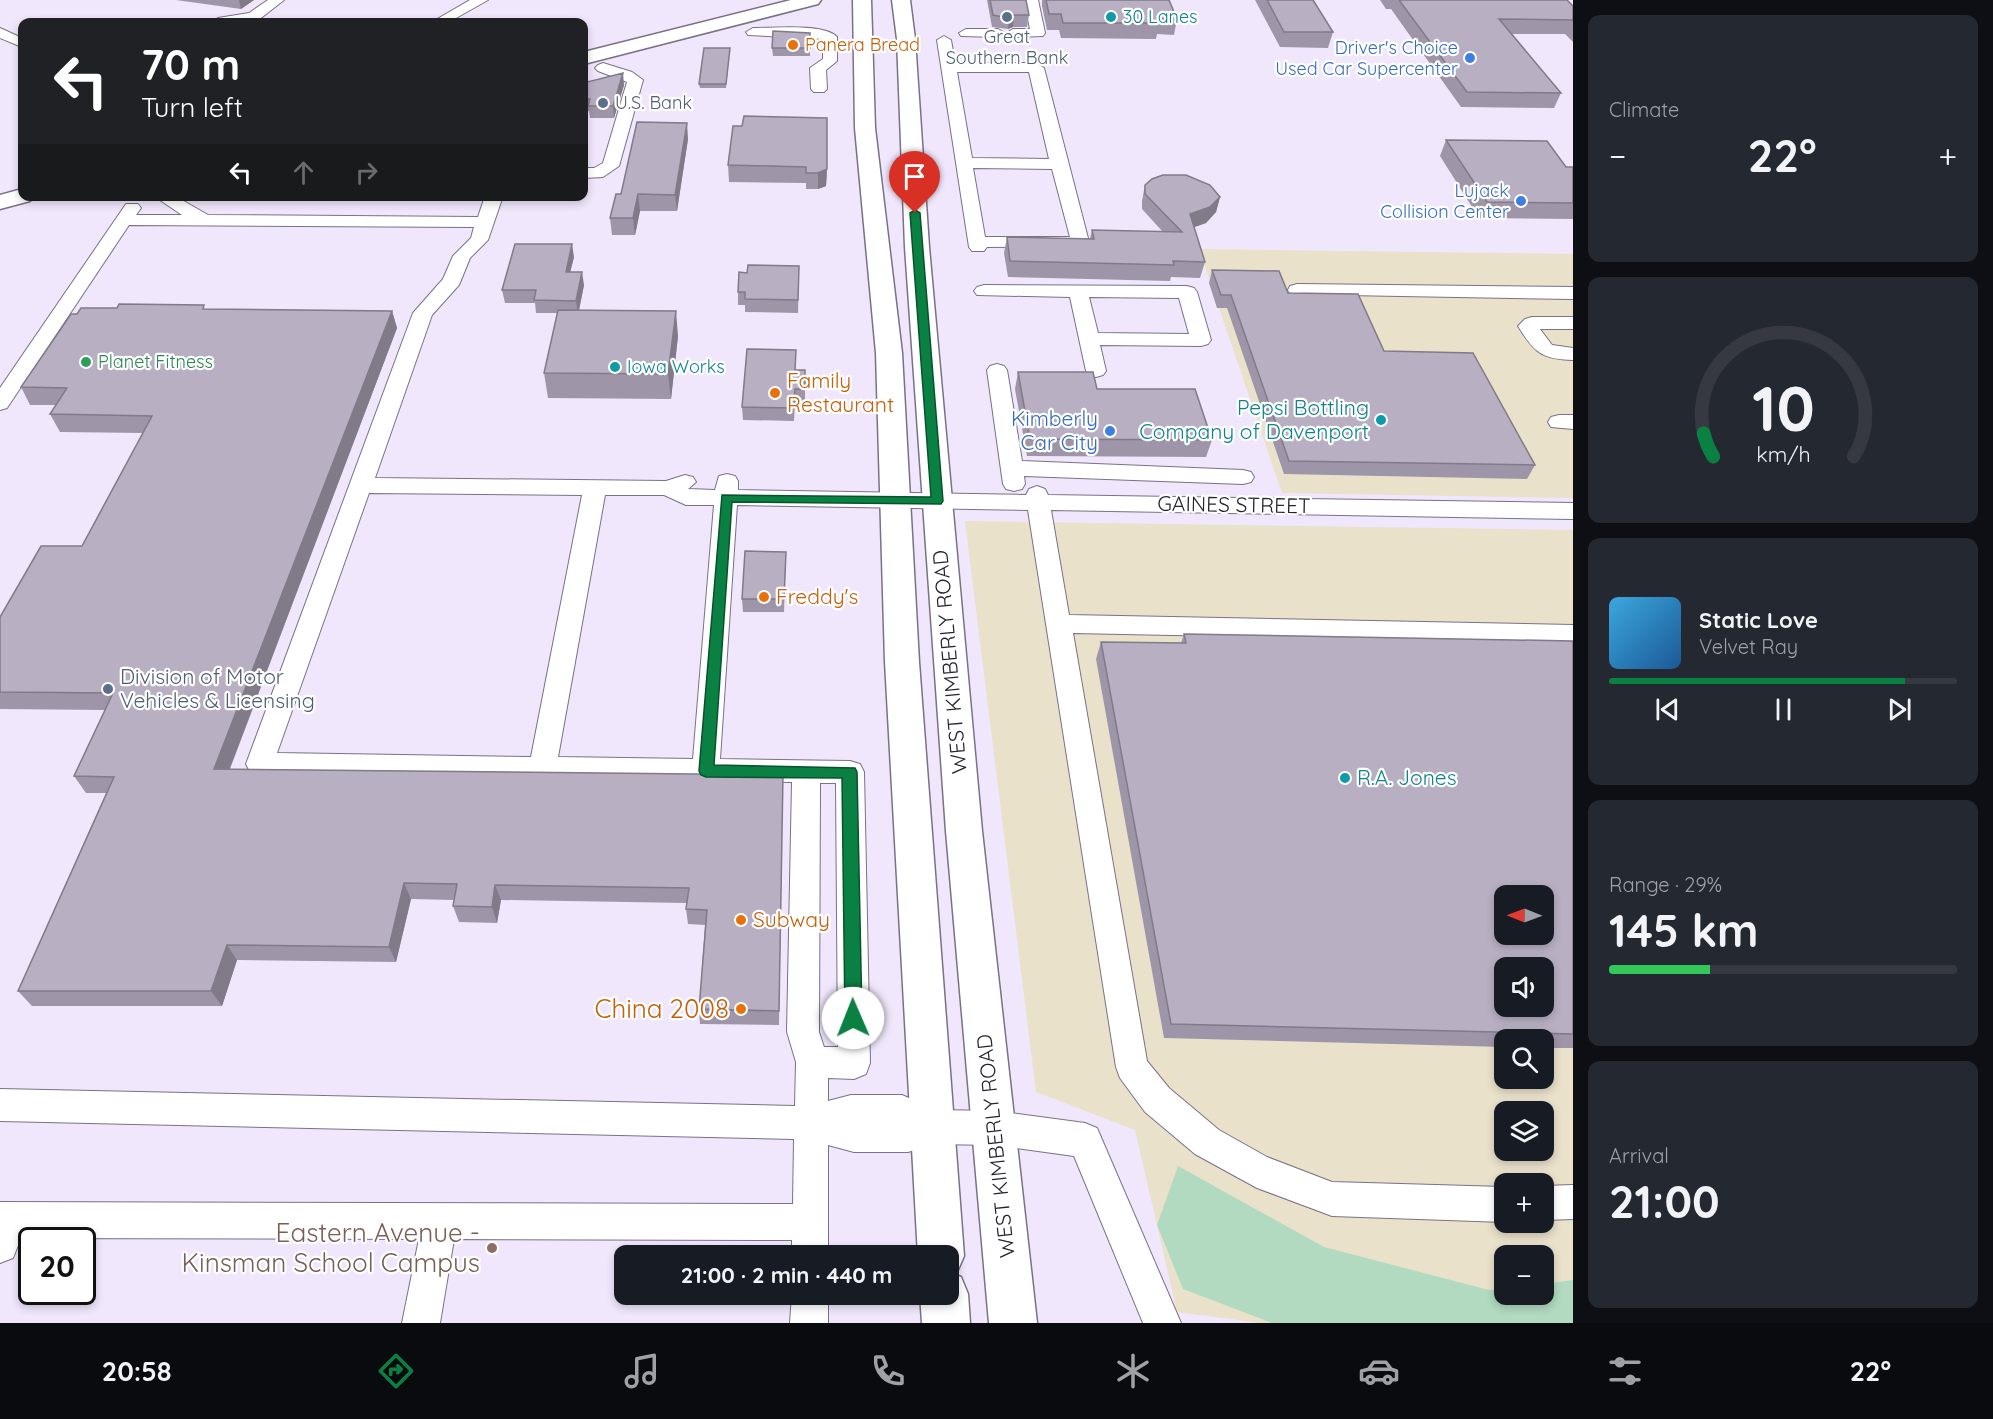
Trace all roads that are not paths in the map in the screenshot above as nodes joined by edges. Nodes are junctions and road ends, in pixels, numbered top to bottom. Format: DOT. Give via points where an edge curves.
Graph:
graph roads {
  1 [pos="277,0"];
  2 [pos="481,0"];
  3 [pos="901,0"];
  4 [pos="1031,0"];
  5 [pos="837,4"];
  6 [pos="770,5"];
  7 [pos="257,18"];
  8 [pos="447,18"];
  9 [pos="0,32"];
  10 [pos="753,32"];
  11 [pos="966,33"];
  12 [pos="944,40"];
  13 [pos="18,41"];
  14 [pos="588,48"];
  15 [pos="588,57"];
  16 [pos="949,67"];
  17 [pos="603,68"];
  18 [pos="819,89"];
  19 [pos="964,163"];
  20 [pos="1059,164"];
  21 [pos="588,173"];
  22 [pos="18,197"];
  23 [pos="171,201"];
  24 [pos="492,201"];
  25 [pos="0,202"];
  26 [pos="124,208"];
  27 [pos="205,221"];
  28 [pos="484,222"];
  29 [pos="1297,290"];
  30 [pos="984,291"];
  31 [pos="1078,291"];
  32 [pos="1573,293"];
  33 [pos="1573,323"];
  34 [pos="1089,339"];
  35 [pos="1573,354"];
  36 [pos="997,370"];
  37 [pos="1096,371"];
  38 [pos="0,403"];
  39 [pos="1012,468"];
  40 [pos="1243,477"];
  41 [pos="360,485"];
  42 [pos="595,488"];
  43 [pos="727,490"];
  44 [pos="895,491"];
  45 [pos="936,492"];
  46 [pos="1027,498"];
  47 [pos="1573,511"];
  48 [pos="1057,624"];
  49 [pos="1573,634"];
  50 [pos="542,768"];
  51 [pos="706,771"];
  52 [pos="806,772"];
  53 [pos="812,1062"];
  54 [pos="0,1105"];
  55 [pos="811,1123"];
  56 [pos="934,1127"];
  57 [pos="995,1128"];
  58 [pos="1573,1202"];
  59 [pos="1554,1203"];
  60 [pos="1494,1205"];
  61 [pos="440,1221"];
  62 [pos="3,1229"];
  63 [pos="810,1239"];
  64 [pos="940,1245"];
  65 [pos="810,1305"];
  66 [pos="944,1305"];
  67 [pos="421,1323"];
  68 [pos="809,1323"];
  69 [pos="945,1323"];
  70 [pos="1013,1323"];
  71 [pos="1162,1323"];
  1 -- 7 [label="street"];
  2 -- 8 [label="street"];
  3 -- 45 [label="main road, WEST KIMBERLY ROAD"];
  4 -- 11 [label="street" via="1038,33"];
  5 -- 6 [label="main road"];
  5 -- 44 [label="main road, WEST KIMBERLY ROAD" via="863,22 865,128 889,353"];
  6 -- 14 [label="main road"];
  6 -- 15 [label="main road"];
  9 -- 13 [label="street"];
  10 -- 18 [label="street" via="828,35 830,62 818,68"];
  12 -- 16 [label="street"];
  16 -- 19 [label="street"];
  16 -- 20 [label="street" via="1036,68"];
  17 -- 21 [label="street" via="635,80 611,166"];
  19 -- 20 [label="street"];
  19 -- 20 [label="street" via="977,244 1080,242"];
  22 -- 25 [label="main road"];
  23 -- 27 [label="street"];
  24 -- 28 [label="street"];
  26 -- 27 [label="street" via="151,221"];
  26 -- 38 [label="street"];
  27 -- 28 [label="street"];
  28 -- 41 [label="street" via="478,240 462,256 452,281 423,313"];
  29 -- 32 [label="street"];
  30 -- 31 [label="street"];
  31 -- 34 [label="street"];
  31 -- 34 [label="street" via="1187,292 1201,340"];
  33 -- 35 [label="street" via="1528,326 1542,349 1552,354"];
  34 -- 37 [label="street"];
  36 -- 39 [label="street"];
  39 -- 40 [label="street"];
  39 -- 46 [label="street"];
  41 -- 42 [label="street, GAINES STREET"];
  41 -- 50 [label="street" via="260,764"];
  42 -- 43 [label="street, GAINES STREET" via="668,488 686,497"];
  42 -- 50 [label="street"];
  43 -- 44 [label="street, GAINES STREET"];
  43 -- 51 [label="street"];
  44 -- 45 [label="street, GAINES STREET"];
  44 -- 56 [label="main road, WEST KIMBERLY ROAD" via="902,662"];
  45 -- 46 [label="street, GAINES STREET"];
  45 -- 57 [label="main road, WEST KIMBERLY ROAD" via="964,831"];
  46 -- 47 [label="street, GAINES STREET" via="1098,503"];
  46 -- 48 [label="street"];
  48 -- 49 [label="street"];
  48 -- 60 [label="street" via="1132,1067 1156,1100 1207,1142 1257,1171 1332,1199"];
  50 -- 51 [label="street"];
  51 -- 52 [label="street"];
  52 -- 53 [label="street" via="803,1032"];
  52 -- 53 [label="street" via="850,772 854,1063"];
  53 -- 55 [label="street"];
  54 -- 55 [label="street"];
  55 -- 56 [label="street" via="854,1135 908,1136"];
  55 -- 63 [label="street"];
  56 -- 57 [label="street"];
  56 -- 64 [label="main road, WEST KIMBERLY ROAD"];
  57 -- 70 [label="main road, WEST KIMBERLY ROAD"];
  57 -- 71 [label="street" via="1085,1140"];
  58 -- 59 [label="street"];
  61 -- 62 [label="street"];
  61 -- 63 [label="street"];
  61 -- 67 [label="street"];
  65 -- 68 [label="street"];
  66 -- 69 [label="main road"];
}
